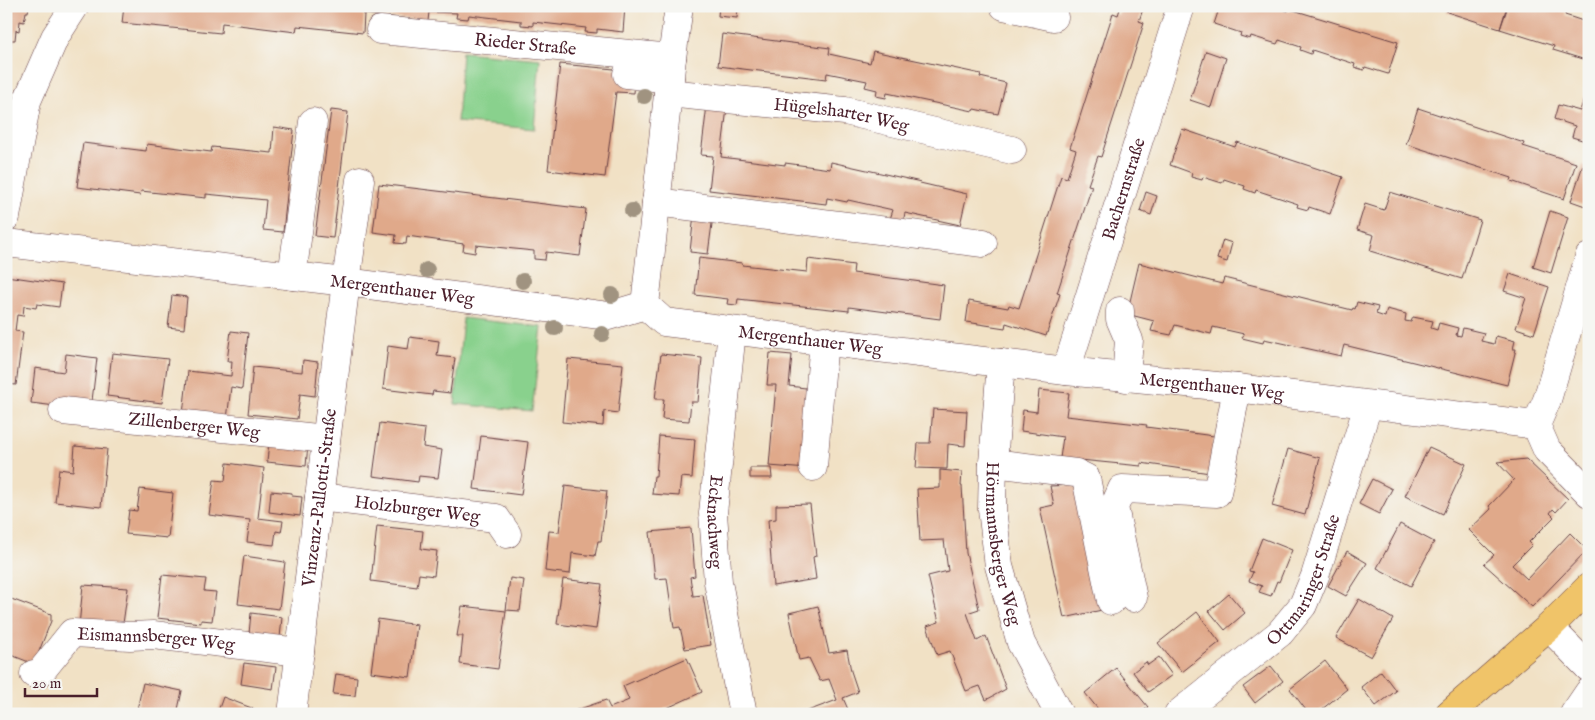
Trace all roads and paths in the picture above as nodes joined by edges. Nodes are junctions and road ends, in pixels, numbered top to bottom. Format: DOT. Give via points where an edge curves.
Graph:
graph roads {
  1 [pos="75,6"];
  2 [pos="680,6"];
  3 [pos="1004,6"];
  4 [pos="1182,6"];
  5 [pos="1054,17"];
  6 [pos="380,30"];
  7 [pos="627,80"];
  8 [pos="670,80"];
  9 [pos="313,122"];
  10 [pos="1012,150"];
  11 [pos="360,180"];
  12 [pos="656,202"];
  13 [pos="6,216"];
  14 [pos="6,243"];
  15 [pos="983,243"];
  16 [pos="1589,257"];
  17 [pos="292,276"];
  18 [pos="346,282"];
  19 [pos="645,305"];
  20 [pos="1120,311"];
  21 [pos="732,331"];
  22 [pos="824,340"];
  23 [pos="1001,363"];
  24 [pos="1066,372"];
  25 [pos="1126,378"];
  26 [pos="1237,388"];
  27 [pos="1368,405"];
  28 [pos="63,412"];
  29 [pos="1536,425"];
  30 [pos="326,439"];
  31 [pos="993,463"];
  32 [pos="813,467"];
  33 [pos="1589,493"];
  34 [pos="319,497"];
  35 [pos="507,534"];
  36 [pos="1589,587"];
  37 [pos="1549,627"];
  38 [pos="300,652"];
  39 [pos="1589,668"];
  40 [pos="34,674"];
  41 [pos="1589,692"];
  42 [pos="740,713"];
  43 [pos="292,714"];
  44 [pos="1059,714"];
  45 [pos="1178,714"];
  46 [pos="1449,714"];
  47 [pos="1574,714"];
  1 -- 13 [label="street" via="55,37 27,101"];
  2 -- 8 [label="street"];
  3 -- 5 [label="street"];
  4 -- 24 [label="street, Bachernstraße"];
  6 -- 8 [label="street, Rieder Straße"];
  7 -- 8 [label="street"];
  8 -- 10 [label="street, Hügelsharter Weg" via="845,111"];
  8 -- 12 [label="street"];
  9 -- 17 [label="street"];
  11 -- 18 [label="street, Vinzenz-Pallotti-Straße"];
  12 -- 15 [label="street"];
  12 -- 19 [label="street"];
  14 -- 17 [label="street, Mergenthauer Weg"];
  16 -- 29 [label="street" via="1547,400"];
  17 -- 18 [label="street, Mergenthauer Weg"];
  18 -- 19 [label="street, Mergenthauer Weg" via="608,316"];
  18 -- 30 [label="street, Vinzenz-Pallotti-Straße"];
  19 -- 21 [label="street, Mergenthauer Weg" via="664,322"];
  20 -- 25 [label="street" via="1129,340"];
  21 -- 22 [label="street, Mergenthauer Weg"];
  21 -- 42 [label="street, Ecknachweg" via="713,513 718,582"];
  22 -- 23 [label="street, Mergenthauer Weg"];
  22 -- 32 [label="street"];
  23 -- 24 [label="street, Mergenthauer Weg"];
  23 -- 31 [label="street, Hörmannsberger Weg"];
  24 -- 25 [label="street, Mergenthauer Weg"];
  25 -- 26 [label="street, Mergenthauer Weg"];
  26 -- 27 [label="street, Mergenthauer Weg"];
  26 -- 31 [label="street" via="1218,493 1122,489 1114,507 1122,600 1086,478 1076,473"];
  27 -- 29 [label="street, Mergenthauer Weg"];
  27 -- 45 [label="street, Ottmaringer Straße" via="1303,605 1280,632"];
  28 -- 30 [label="street, Zillenberger Weg"];
  29 -- 33 [label="street" via="1547,450"];
  30 -- 34 [label="street, Vinzenz-Pallotti-Straße"];
  31 -- 44 [label="street, Hörmannsberger Weg" via="992,509 999,566 1021,643"];
  34 -- 35 [label="street, Holzburger Weg" via="496,518"];
  34 -- 38 [label="street, Vinzenz-Pallotti-Straße"];
  36 -- 37 [label="main road"];
  37 -- 39 [label="street"];
  37 -- 46 [label="main road"];
  38 -- 40 [label="street, Eismannsberger Weg" via="153,635 72,633 39,674"];
  38 -- 43 [label="street, Vinzenz-Pallotti-Straße"];
  41 -- 47 [label="street"];
}
